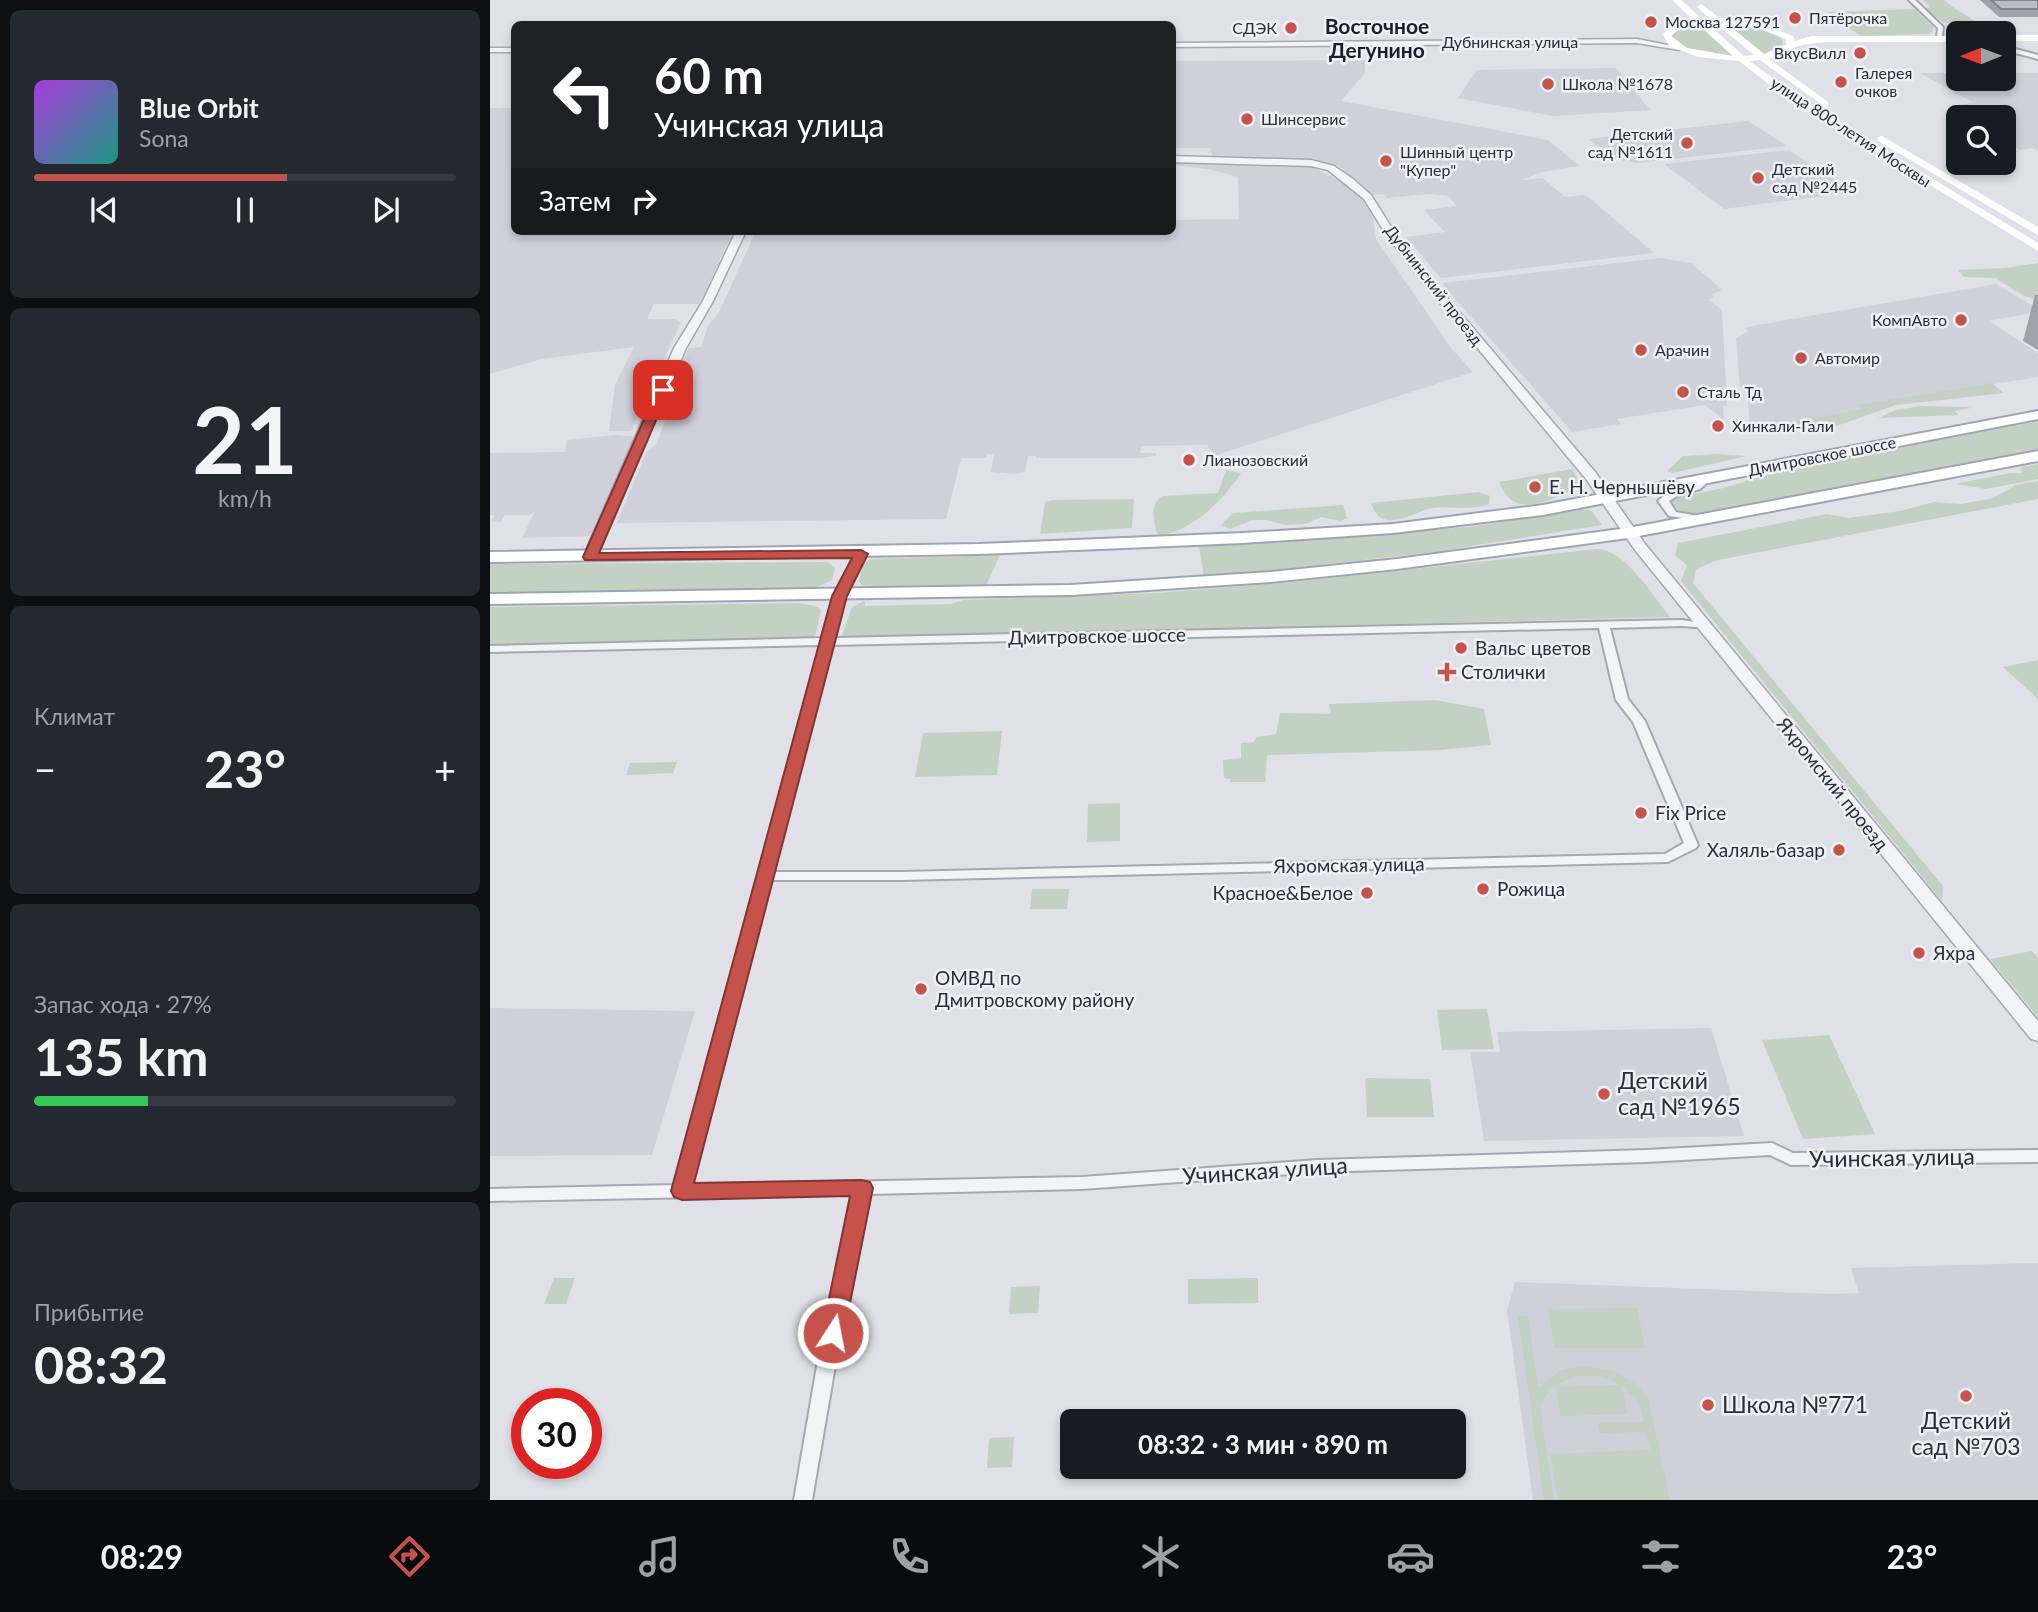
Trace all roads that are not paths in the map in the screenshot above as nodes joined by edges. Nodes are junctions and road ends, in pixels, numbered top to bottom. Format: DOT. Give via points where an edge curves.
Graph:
graph roads {
  1 [pos="1676,0"];
  2 [pos="1693,0"];
  3 [pos="1912,0"];
  4 [pos="1696,18"];
  5 [pos="1717,21"];
  6 [pos="1780,32"];
  7 [pos="1668,33"];
  8 [pos="2016,38"];
  9 [pos="2038,38"];
  10 [pos="1942,39"];
  11 [pos="1946,39"];
  12 [pos="1822,40"];
  13 [pos="1637,41"];
  14 [pos="1176,45"];
  15 [pos="1791,47"];
  16 [pos="1679,48"];
  17 [pos="490,50"];
  18 [pos="511,50"];
  19 [pos="2016,51"];
  20 [pos="2038,57"];
  21 [pos="1762,58"];
  22 [pos="1742,59"];
  23 [pos="1176,159"];
  24 [pos="2038,232"];
  25 [pos="739,235"];
  26 [pos="2036,246"];
  27 [pos="2038,415"];
  28 [pos="2038,456"];
  29 [pos="1706,479"];
  30 [pos="1607,498"];
  31 [pos="1704,519"];
  32 [pos="1628,533"];
  33 [pos="861,554"];
  34 [pos="590,557"];
  35 [pos="490,558"];
  36 [pos="839,596"];
  37 [pos="490,599"];
  38 [pos="1604,625"];
  39 [pos="1704,626"];
  40 [pos="827,643"];
  41 [pos="490,649"];
  42 [pos="766,876"];
  43 [pos="2038,1034"];
  44 [pos="2038,1156"];
  45 [pos="862,1188"];
  46 [pos="682,1191"];
  47 [pos="490,1195"];
  48 [pos="803,1500"];
  1 -- 4 [label="main road, улица 800-летия Москвы"];
  2 -- 5 [label="main road, улица 800-летия Москвы"];
  3 -- 10 [label="street" via="1941,28"];
  4 -- 5 [label="main road"];
  4 -- 7 [label="main road"];
  4 -- 22 [label="main road, улица 800-летия Москвы"];
  5 -- 6 [label="main road"];
  5 -- 21 [label="main road, улица 800-летия Москвы"];
  6 -- 12 [label="main road"];
  6 -- 15 [label="main road" via="1790,38"];
  7 -- 13 [label="street, Дубнинская улица"];
  7 -- 16 [label="main road" via="1668,41"];
  8 -- 9 [label="main road"];
  10 -- 11 [label="main road"];
  10 -- 12 [label="main road"];
  12 -- 15 [label="main road"];
  13 -- 14 [label="street, Дубнинская улица"];
  13 -- 16 [label="street, Дубнинская улица"];
  15 -- 21 [label="main road"];
  16 -- 22 [label="main road"];
  17 -- 18 [label="street"];
  19 -- 20 [label="street"];
  21 -- 22 [label="main road"];
  21 -- 24 [label="main road, улица 800-летия Москвы" via="1825,104"];
  22 -- 26 [label="main road, улица 800-летия Москвы" via="1789,95"];
  23 -- 30 [label="street, Дубнинский проезд" via="1311,163 1331,168 1350,181 1368,197 1435,290"];
  25 -- 34 [label="street" via="680,348"];
  27 -- 29 [label="main road, Дмитровское шоссе"];
  28 -- 31 [label="main road"];
  29 -- 30 [label="main road, Дмитровское шоссе"];
  29 -- 31 [label="street" via="1695,489 1663,501 1672,514"];
  30 -- 32 [label="street"];
  30 -- 33 [label="main road, Дмитровское шоссе" via="1510,515 1367,530"];
  31 -- 32 [label="main road"];
  32 -- 36 [label="main road" via="1396,564 1220,581"];
  32 -- 39 [label="street, Яхромский проезд"];
  33 -- 34 [label="main road, Дмитровское шоссе"];
  33 -- 36 [label="street"];
  34 -- 35 [label="main road, Дмитровское шоссе"];
  36 -- 37 [label="main road"];
  36 -- 40 [label="street"];
  38 -- 39 [label="street, Дмитровское шоссе"];
  38 -- 40 [label="street, Дмитровское шоссе"];
  38 -- 42 [label="street, Яхромская улица" via="1622,700 1639,722 1690,845 1668,858"];
  39 -- 43 [label="street, Яхромский проезд"];
  40 -- 41 [label="street, Дмитровское шоссе"];
  40 -- 42 [label="street"];
  42 -- 46 [label="street"];
  44 -- 45 [label="street, Учинская улица" via="1791,1159 1772,1149 1317,1166 1082,1184"];
  45 -- 46 [label="street, Учинская улица"];
  45 -- 48 [label="street"];
  46 -- 47 [label="street, Учинская улица"];
}
